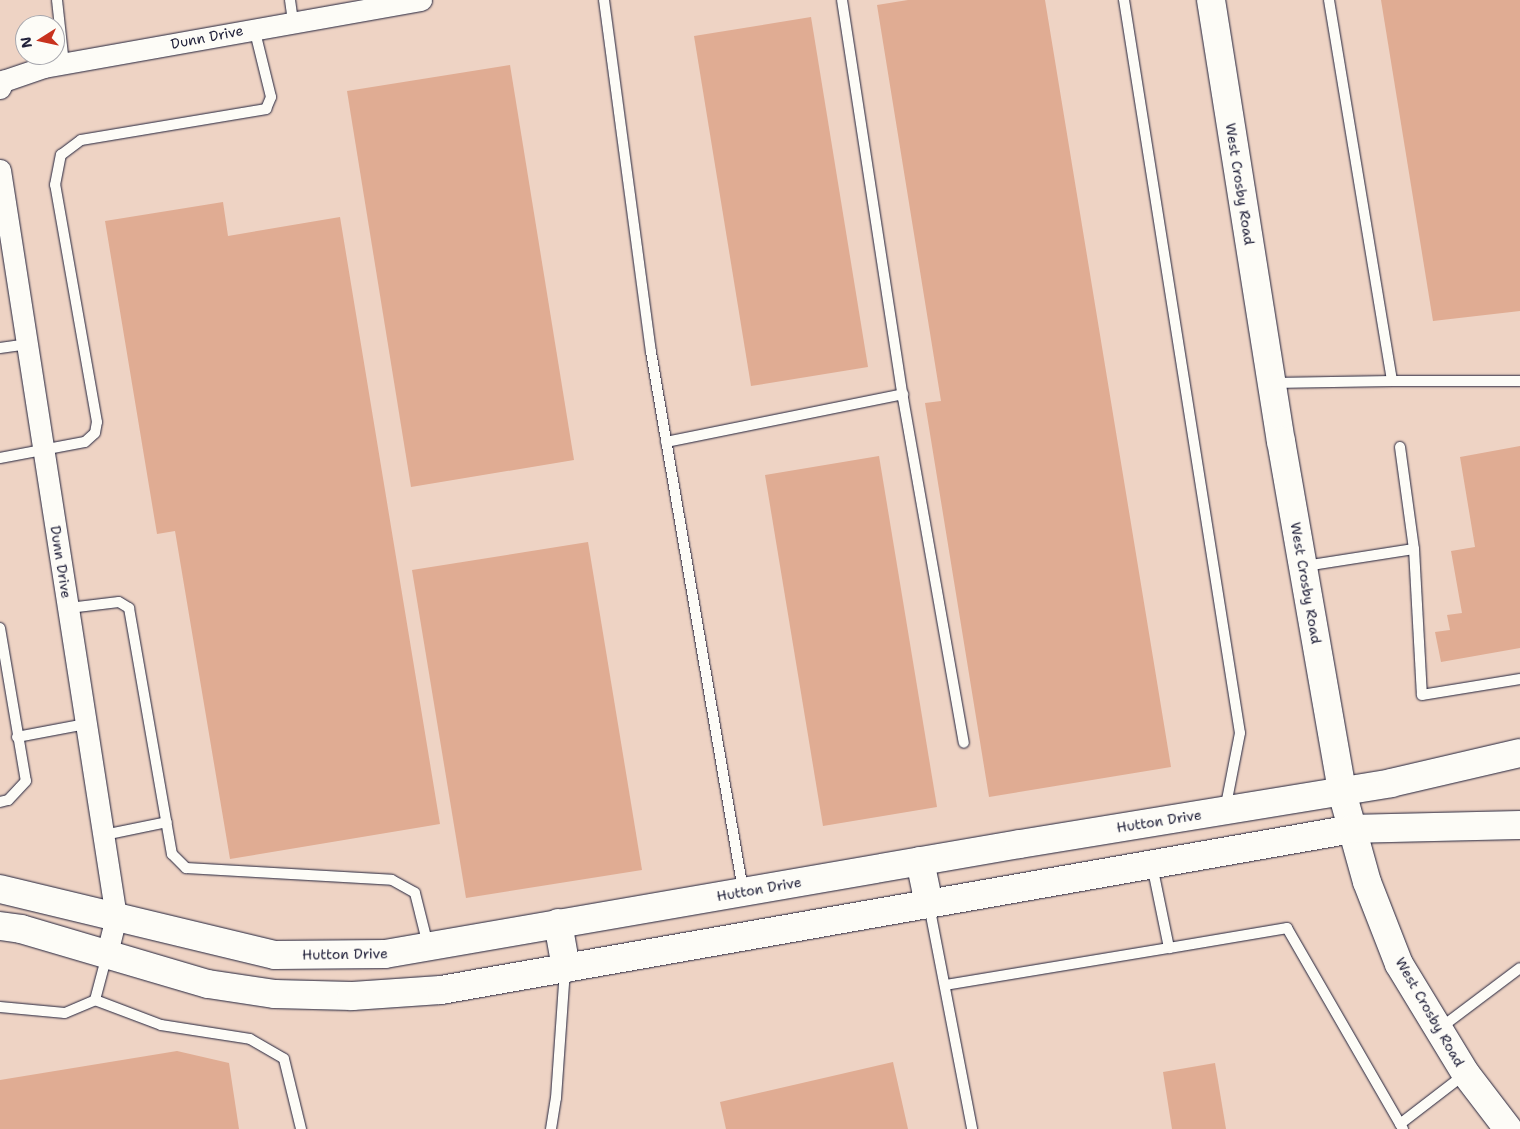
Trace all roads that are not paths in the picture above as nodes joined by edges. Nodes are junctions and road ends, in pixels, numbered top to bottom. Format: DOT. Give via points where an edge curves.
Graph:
graph roads {
  1 [pos="57,0"];
  2 [pos="290,0"];
  3 [pos="420,0"];
  4 [pos="604,0"];
  5 [pos="842,0"];
  6 [pos="1124,0"];
  7 [pos="1210,0"];
  8 [pos="1329,0"];
  9 [pos="59,15"];
  10 [pos="293,21"];
  11 [pos="254,28"];
  12 [pos="65,64"];
  13 [pos="60,65"];
  14 [pos="0,88"];
  15 [pos="0,170"];
  16 [pos="27,344"];
  17 [pos="0,348"];
  18 [pos="1392,381"];
  19 [pos="1520,381"];
  20 [pos="1271,382"];
  21 [pos="903,394"];
  22 [pos="666,442"];
  23 [pos="1400,447"];
  24 [pos="44,449"];
  25 [pos="0,458"];
  26 [pos="1414,549"];
  27 [pos="1303,567"];
  28 [pos="68,608"];
  29 [pos="0,628"];
  30 [pos="1520,679"];
  31 [pos="86,724"];
  32 [pos="17,737"];
  33 [pos="964,743"];
  34 [pos="1520,753"];
  35 [pos="1342,792"];
  36 [pos="0,802"];
  37 [pos="1225,810"];
  38 [pos="167,822"];
  39 [pos="1520,825"];
  40 [pos="1352,829"];
  41 [pos="104,835"];
  42 [pos="920,861"];
  43 [pos="1152,864"];
  44 [pos="0,889"];
  45 [pos="744,891"];
  46 [pos="929,904"];
  47 [pos="116,917"];
  48 [pos="558,923"];
  49 [pos="0,926"];
  50 [pos="428,946"];
  51 [pos="1169,948"];
  52 [pos="107,954"];
  53 [pos="566,968"];
  54 [pos="1520,968"];
  55 [pos="945,985"];
  56 [pos="95,1000"];
  57 [pos="0,1007"];
  58 [pos="1439,1030"];
  59 [pos="1466,1074"];
  60 [pos="1402,1126"];
  61 [pos="301,1129"];
  62 [pos="551,1129"];
  63 [pos="972,1129"];
  64 [pos="1508,1129"];
  1 -- 9 [label="lane"];
  2 -- 10 [label="lane"];
  3 -- 10 [label="street, Dunn Drive"];
  4 -- 22 [label="lane"];
  5 -- 21 [label="lane"];
  6 -- 37 [label="lane" via="1240,733"];
  7 -- 20 [label="street, West Crosby Road"];
  8 -- 18 [label="lane"];
  10 -- 11 [label="street, Dunn Drive"];
  11 -- 12 [label="street, Dunn Drive"];
  11 -- 24 [label="lane" via="271,97 266,110 81,140 61,155 55,185 98,422 96,433 85,442"];
  13 -- 14 [label="street, Dunn Drive" via="3,81"];
  15 -- 16 [label="street, Dunn Drive"];
  16 -- 17 [label="lane"];
  16 -- 24 [label="street, Dunn Drive"];
  18 -- 19 [label="lane"];
  18 -- 20 [label="lane"];
  20 -- 27 [label="street, West Crosby Road"];
  21 -- 22 [label="lane"];
  21 -- 33 [label="lane"];
  22 -- 45 [label="lane"];
  23 -- 26 [label="lane"];
  24 -- 25 [label="lane"];
  24 -- 28 [label="street, Dunn Drive"];
  26 -- 27 [label="lane"];
  26 -- 30 [label="lane" via="1422,695"];
  27 -- 35 [label="street, West Crosby Road"];
  28 -- 31 [label="street, Dunn Drive"];
  28 -- 38 [label="lane" via="119,602 129,608"];
  29 -- 32 [label="lane"];
  31 -- 32 [label="lane"];
  31 -- 41 [label="street, Dunn Drive"];
  32 -- 36 [label="lane" via="26,781 8,800"];
  34 -- 35 [label="street, Hutton Drive"];
  35 -- 37 [label="street, Hutton Drive"];
  35 -- 40 [label="street, West Crosby Road"];
  37 -- 42 [label="street, Hutton Drive"];
  38 -- 41 [label="lane"];
  38 -- 50 [label="lane" via="172,854 186,868 392,880 415,893"];
  39 -- 40 [label="street"];
  40 -- 43 [label="street"];
  40 -- 58 [label="street, West Crosby Road" via="1367,882 1399,964"];
  41 -- 47 [label="street, Dunn Drive"];
  42 -- 45 [label="street, Hutton Drive"];
  42 -- 46 [label="street"];
  43 -- 46 [label="street"];
  43 -- 51 [label="lane"];
  44 -- 47 [label="street, Hutton Drive"];
  45 -- 48 [label="street, Hutton Drive"];
  46 -- 53 [label="street"];
  46 -- 55 [label="lane"];
  47 -- 50 [label="street, Hutton Drive" via="274,955 385,954"];
  47 -- 52 [label="street, Dunn Drive"];
  48 -- 50 [label="street, Hutton Drive"];
  48 -- 53 [label="street"];
  49 -- 52 [label="street"];
  51 -- 55 [label="lane"];
  51 -- 60 [label="lane" via="1287,928"];
  52 -- 53 [label="street" via="208,984 275,994 342,996 441,990"];
  52 -- 56 [label="lane"];
  53 -- 62 [label="lane"];
  54 -- 58 [label="lane"];
  55 -- 63 [label="lane"];
  56 -- 57 [label="lane" via="65,1013"];
  56 -- 61 [label="lane" via="160,1025 250,1039 284,1059"];
  58 -- 59 [label="street, West Crosby Road"];
  59 -- 60 [label="lane"];
  59 -- 64 [label="street, West Crosby Road"];
}
